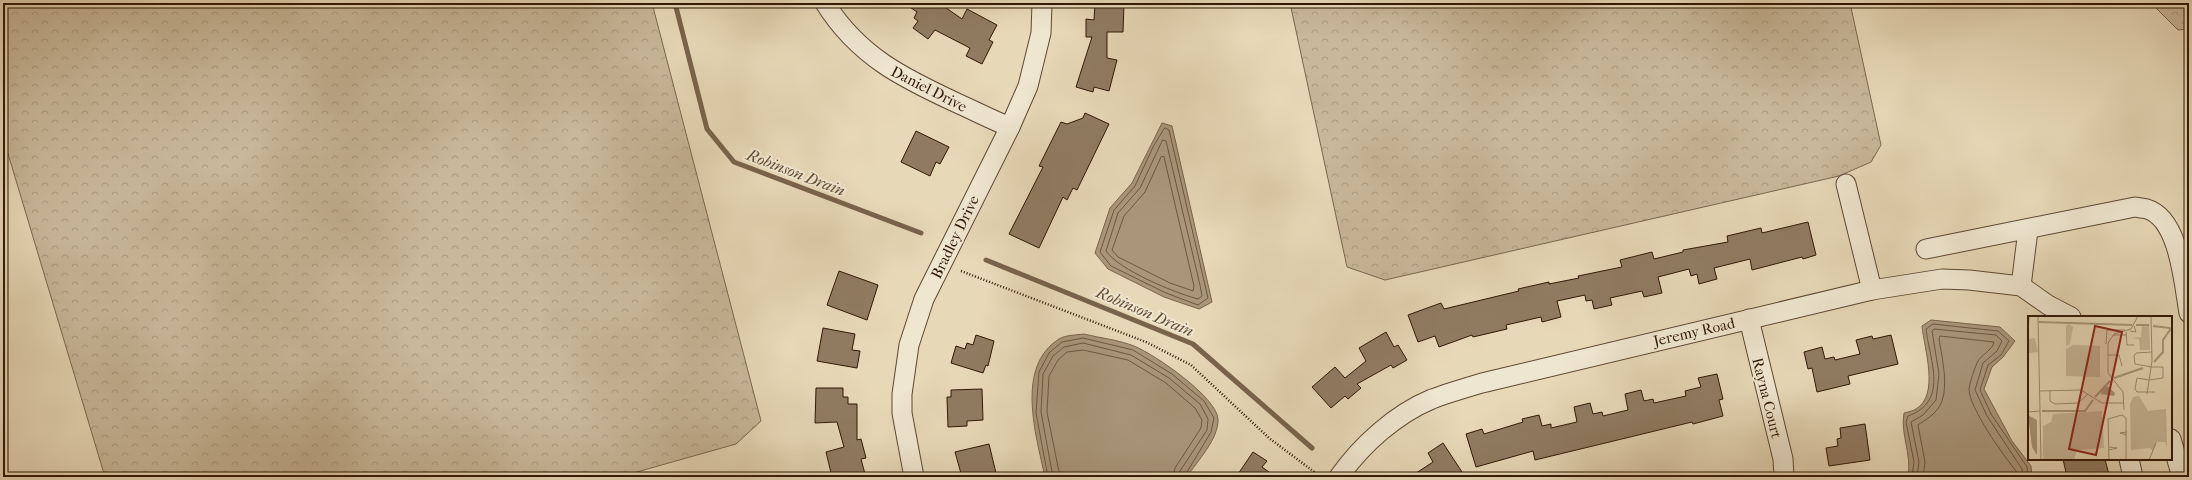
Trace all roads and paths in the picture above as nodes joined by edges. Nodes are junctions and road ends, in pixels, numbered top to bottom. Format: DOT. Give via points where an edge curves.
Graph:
graph roads {
  1 [pos="825,3"];
  2 [pos="1042,3"];
  3 [pos="1010,127"];
  4 [pos="1846,184"];
  5 [pos="2028,230"];
  6 [pos="1926,249"];
  7 [pos="961,271"];
  8 [pos="2021,286"];
  9 [pos="1872,290"];
  10 [pos="2189,313"];
  11 [pos="2069,316"];
  12 [pos="1749,319"];
  13 [pos="2172,442"];
  14 [pos="2129,460"];
  15 [pos="1317,474"];
  16 [pos="914,477"];
  17 [pos="1339,477"];
  18 [pos="1784,477"];
  19 [pos="2133,477"];
  20 [pos="2182,477"];
  1 -- 3 [label="street, Daniel Drive" via="846,32 886,67 905,79"];
  2 -- 3 [label="street, Bradley Drive" via="1037,55 1028,86"];
  3 -- 16 [label="street, Bradley Drive" via="924,299 909,345 902,413"];
  4 -- 9 [label="street"];
  5 -- 6 [label="street"];
  5 -- 8 [label="street"];
  5 -- 10 [label="street" via="2135,207 2148,209 2162,220 2171,233 2178,253"];
  7 -- 15 [label="path" via="1146,342 1191,365 1269,438"];
  8 -- 9 [label="street, Jeremy Road" via="1942,279"];
  8 -- 11 [label="street, Jeremy Road"];
  9 -- 12 [label="street, Jeremy Road"];
  12 -- 17 [label="street, Jeremy Road" via="1482,383 1432,399 1392,424 1368,443 1349,462"];
  12 -- 18 [label="street, Rayna Court" via="1783,459"];
  13 -- 20 [label="street"];
  14 -- 19 [label="street"];
}
